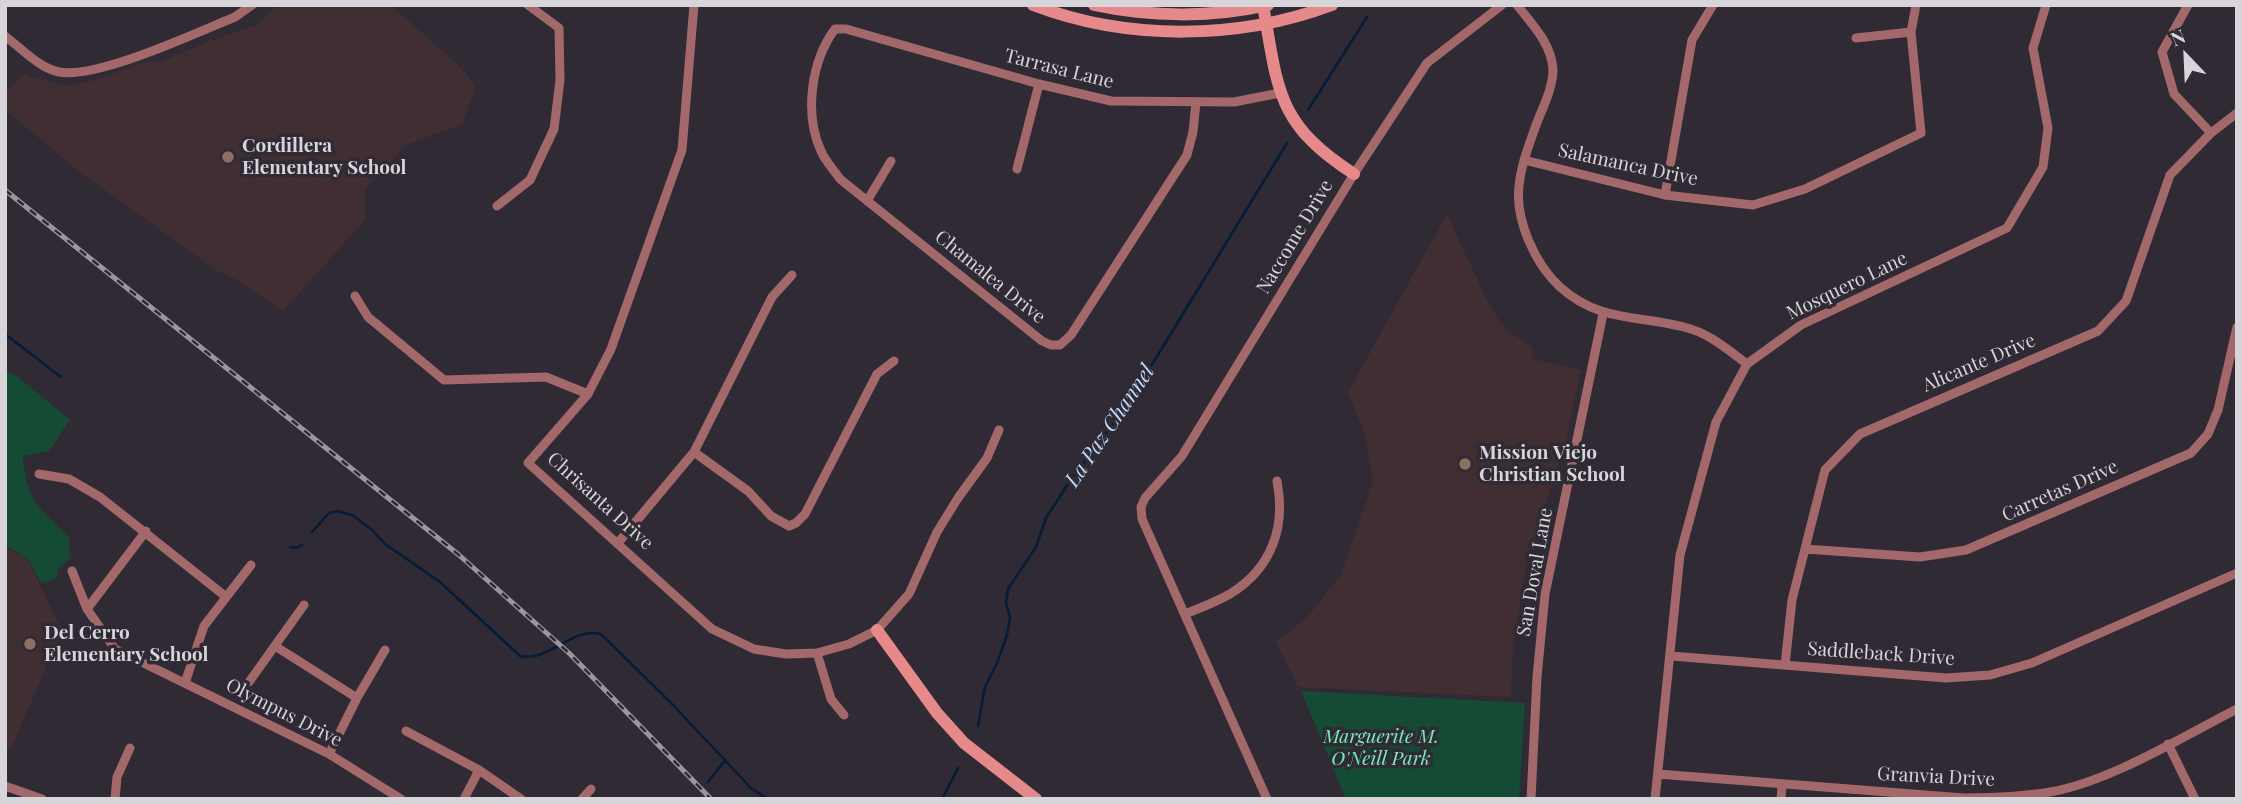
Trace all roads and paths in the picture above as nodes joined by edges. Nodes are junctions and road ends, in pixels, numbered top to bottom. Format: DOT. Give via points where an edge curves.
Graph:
graph roads {
  1 [pos="252,5"];
  2 [pos="528,5"];
  3 [pos="694,5"];
  4 [pos="1033,5"];
  5 [pos="1094,5"];
  6 [pos="1332,5"];
  7 [pos="1502,5"];
  8 [pos="1517,5"];
  9 [pos="1713,5"];
  10 [pos="1916,5"];
  11 [pos="2046,5"];
  12 [pos="2188,5"];
  13 [pos="1265,6"];
  14 [pos="1266,24"];
  15 [pos="835,29"];
  16 [pos="1911,32"];
  17 [pos="5,36"];
  18 [pos="1856,38"];
  19 [pos="1039,84"];
  20 [pos="1280,93"];
  21 [pos="1196,102"];
  22 [pos="2237,113"];
  23 [pos="2211,133"];
  24 [pos="1524,160"];
  25 [pos="891,161"];
  26 [pos="1017,169"];
  27 [pos="1354,174"];
  28 [pos="1665,195"];
  29 [pos="867,201"];
  30 [pos="497,206"];
  31 [pos="792,275"];
  32 [pos="355,296"];
  33 [pos="1603,314"];
  34 [pos="2237,327"];
  35 [pos="894,361"];
  36 [pos="1747,364"];
  37 [pos="588,394"];
  38 [pos="999,429"];
  39 [pos="694,452"];
  40 [pos="40,474"];
  41 [pos="1277,481"];
  42 [pos="146,531"];
  43 [pos="618,543"];
  44 [pos="1805,549"];
  45 [pos="251,565"];
  46 [pos="72,571"];
  47 [pos="2237,573"];
  48 [pos="225,596"];
  49 [pos="304,605"];
  50 [pos="87,608"];
  51 [pos="1185,614"];
  52 [pos="877,630"];
  53 [pos="275,646"];
  54 [pos="385,650"];
  55 [pos="817,653"];
  56 [pos="1671,656"];
  57 [pos="1786,665"];
  58 [pos="249,682"];
  59 [pos="185,684"];
  60 [pos="357,698"];
  61 [pos="2237,709"];
  62 [pos="844,715"];
  63 [pos="406,731"];
  64 [pos="2168,744"];
  65 [pos="130,748"];
  66 [pos="329,754"];
  67 [pos="479,770"];
  68 [pos="1658,774"];
  69 [pos="1782,784"];
  70 [pos="5,786"];
  71 [pos="591,789"];
  72 [pos="42,799"];
  73 [pos="115,799"];
  74 [pos="401,799"];
  75 [pos="464,799"];
  76 [pos="521,799"];
  77 [pos="582,799"];
  78 [pos="1036,799"];
  79 [pos="1267,799"];
  80 [pos="1531,799"];
  81 [pos="1656,799"];
  82 [pos="1781,799"];
  83 [pos="2195,799"];
  1 -- 17 [label="street" via="235,17 103,69 59,72"];
  2 -- 30 [label="street" via="559,28 554,129 530,180"];
  3 -- 37 [label="street, Chrisanta Drive" via="682,150 611,349"];
  4 -- 14 [label="main road" via="1077,19 1160,31"];
  5 -- 13 [label="main road" via="1170,14"];
  6 -- 14 [label="main road"];
  7 -- 27 [label="street, Naccome Drive" via="1427,63"];
  8 -- 24 [label="street" via="1545,43 1553,71"];
  9 -- 28 [label="street" via="1692,40"];
  10 -- 16 [label="street"];
  11 -- 36 [label="street, Mosquero Lane" via="2033,48 2049,128 2043,167 2007,228 1801,326"];
  12 -- 23 [label="street" via="2162,52 2174,94"];
  13 -- 14 [label="main road"];
  14 -- 20 [label="main road"];
  15 -- 19 [label="street, Tarrasa Lane"];
  15 -- 29 [label="street, Chamalea Drive" via="827,38 814,77 814,127 821,152 839,179"];
  16 -- 18 [label="street"];
  16 -- 28 [label="street, Salamanca Drive" via="1921,133 1805,189 1753,205"];
  19 -- 21 [label="street, Tarrasa Lane" via="1111,102"];
  19 -- 26 [label="street"];
  20 -- 21 [label="street, Tarrasa Lane" via="1249,101"];
  20 -- 27 [label="main road" via="1310,141"];
  21 -- 29 [label="street, Chamalea Drive" via="1187,155 1071,335 1060,345 1042,341"];
  22 -- 23 [label="street, Alicante Drive"];
  23 -- 44 [label="street, Alicante Drive" via="2170,175 2126,301 2098,331 1860,434 1825,470"];
  24 -- 28 [label="street, Salamanca Drive"];
  24 -- 33 [label="street" via="1519,200 1534,251 1560,287"];
  25 -- 29 [label="street"];
  27 -- 51 [label="street, Naccome Drive" via="1182,456 1141,507 1142,519"];
  31 -- 39 [label="street" via="772,297"];
  32 -- 37 [label="street" via="368,317 444,380 546,377"];
  33 -- 36 [label="street" via="1702,333"];
  33 -- 80 [label="street, San Doval Lane" via="1545,594"];
  34 -- 44 [label="street, Carretas Drive" via="2218,410 2208,434 2191,453 1966,550 1920,557"];
  35 -- 39 [label="street" via="877,374 805,514 796,523 789,526 771,516 748,491"];
  36 -- 56 [label="street, Mosquero Lane" via="1716,422 1680,555"];
  37 -- 43 [label="street, Chrisanta Drive" via="528,463"];
  38 -- 52 [label="street" via="986,458 937,532 909,594"];
  39 -- 43 [label="street"];
  40 -- 42 [label="street" via="69,479"];
  41 -- 51 [label="street" via="1280,523 1264,563 1229,594"];
  42 -- 48 [label="street"];
  42 -- 50 [label="street"];
  43 -- 55 [label="street, Chrisanta Drive" via="712,629 754,649"];
  44 -- 57 [label="street, Alicante Drive" via="1792,600"];
  45 -- 48 [label="street"];
  46 -- 50 [label="street, Olympus Drive"];
  47 -- 57 [label="street, Saddleback Drive" via="2032,663 1990,675 1946,678"];
  48 -- 59 [label="street" via="204,626"];
  49 -- 53 [label="street"];
  50 -- 59 [label="street, Olympus Drive" via="115,649"];
  51 -- 79 [label="street"];
  52 -- 55 [label="street, Chrisanta Drive"];
  52 -- 78 [label="main road" via="964,743"];
  53 -- 58 [label="street"];
  53 -- 60 [label="street"];
  54 -- 60 [label="street"];
  55 -- 62 [label="street" via="831,699"];
  56 -- 57 [label="street, Saddleback Drive"];
  56 -- 68 [label="street, Mosquero Lane"];
  59 -- 66 [label="street, Olympus Drive"];
  60 -- 66 [label="street"];
  61 -- 64 [label="street, Granvia Drive"];
  63 -- 67 [label="street"];
  64 -- 69 [label="street, Granvia Drive" via="2103,776 2052,792 2003,798"];
  64 -- 83 [label="street"];
  65 -- 73 [label="street" via="117,777"];
  66 -- 74 [label="street, Olympus Drive"];
  67 -- 75 [label="street"];
  67 -- 76 [label="street"];
  68 -- 69 [label="street, Granvia Drive"];
  68 -- 81 [label="street, Mosquero Lane"];
  69 -- 82 [label="street"];
  70 -- 72 [label="street"];
  71 -- 77 [label="street"];
}
